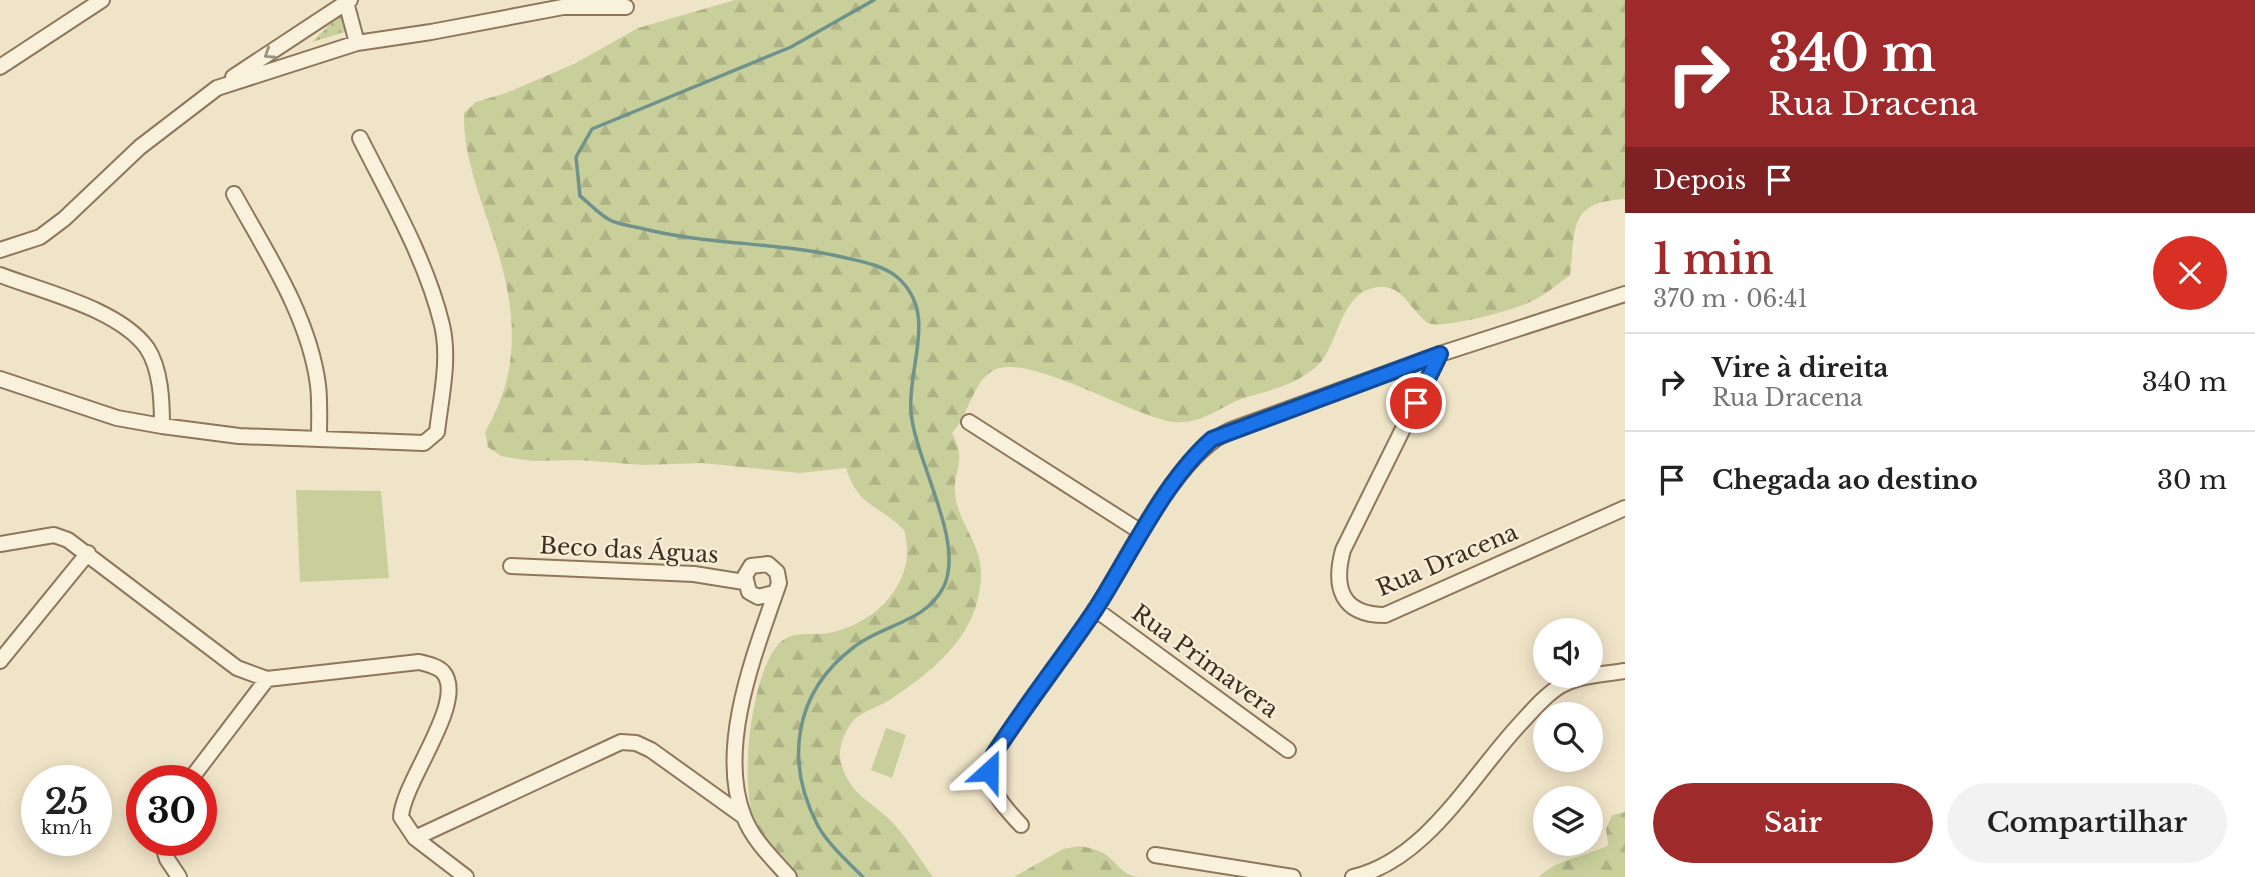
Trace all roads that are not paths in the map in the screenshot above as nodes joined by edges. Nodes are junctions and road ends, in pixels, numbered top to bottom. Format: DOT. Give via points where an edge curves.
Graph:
graph roads {
  1 [pos="102,0"];
  2 [pos="348,1"];
  3 [pos="626,7"];
  4 [pos="303,33"];
  5 [pos="357,43"];
  6 [pos="310,58"];
  7 [pos="0,67"];
  8 [pos="217,88"];
  9 [pos="360,138"];
  10 [pos="234,194"];
  11 [pos="0,250"];
  12 [pos="0,275"];
  13 [pos="1625,294"];
  14 [pos="1440,354"];
  15 [pos="0,379"];
  16 [pos="969,422"];
  17 [pos="162,426"];
  18 [pos="319,438"];
  19 [pos="1625,508"];
  20 [pos="1142,532"];
  21 [pos="0,544"];
  22 [pos="88,553"];
  23 [pos="511,566"];
  24 [pos="744,582"];
  25 [pos="774,593"];
  26 [pos="1095,609"];
  27 [pos="0,662"];
  28 [pos="1625,671"];
  29 [pos="267,679"];
  30 [pos="1288,750"];
  31 [pos="201,765"];
  32 [pos="743,816"];
  33 [pos="1021,825"];
  34 [pos="415,838"];
  35 [pos="1156,855"];
  36 [pos="166,856"];
  37 [pos="179,877"];
  38 [pos="466,877"];
  39 [pos="789,877"];
  40 [pos="1293,877"];
  41 [pos="1353,877"];
  1 -- 7 [label="street"];
  2 -- 4 [label="street"];
  2 -- 5 [label="street"];
  3 -- 5 [label="street" via="563,7"];
  4 -- 6 [label="street"];
  4 -- 8 [label="street, one-way"];
  5 -- 6 [label="street"];
  6 -- 8 [label="street"];
  8 -- 11 [label="street" via="140,147 40,237"];
  9 -- 18 [label="street" via="419,257 442,326 445,363 437,432 424,443"];
  10 -- 18 [label="street" via="282,280 304,335 317,383"];
  12 -- 17 [label="street" via="112,318 134,333 149,350 162,395"];
  13 -- 14 [label="street"];
  14 -- 19 [label="street, Rua Dracena" via="1343,550 1337,572 1340,592 1350,606 1367,615 1385,615"];
  14 -- 20 [label="street" via="1212,439 1198,451"];
  15 -- 17 [label="street" via="117,418"];
  16 -- 20 [label="street"];
  17 -- 18 [label="street" via="239,436"];
  20 -- 26 [label="street"];
  21 -- 22 [label="street" via="54,535"];
  22 -- 27 [label="street"];
  22 -- 29 [label="street" via="237,668"];
  23 -- 24 [label="street, Beco das Águas" via="694,574"];
  24 -- 25 [label="street" via="758,597"];
  24 -- 25 [label="street" via="751,566 768,564 779,578"];
  25 -- 32 [label="street" via="740,708 734,747"];
  26 -- 30 [label="street, Rua Primavera"];
  26 -- 33 [label="street" via="994,754 989,771 992,787"];
  28 -- 41 [label="street" via="1562,685 1486,761 1417,846 1392,862"];
  29 -- 31 [label="street"];
  29 -- 34 [label="street" via="419,662 441,670 449,688 449,704 402,804 401,817"];
  32 -- 34 [label="street" via="650,750 621,742"];
  32 -- 39 [label="street" via="757,841"];
  34 -- 38 [label="street"];
  35 -- 40 [label="street"];
  36 -- 37 [label="street"];
}
